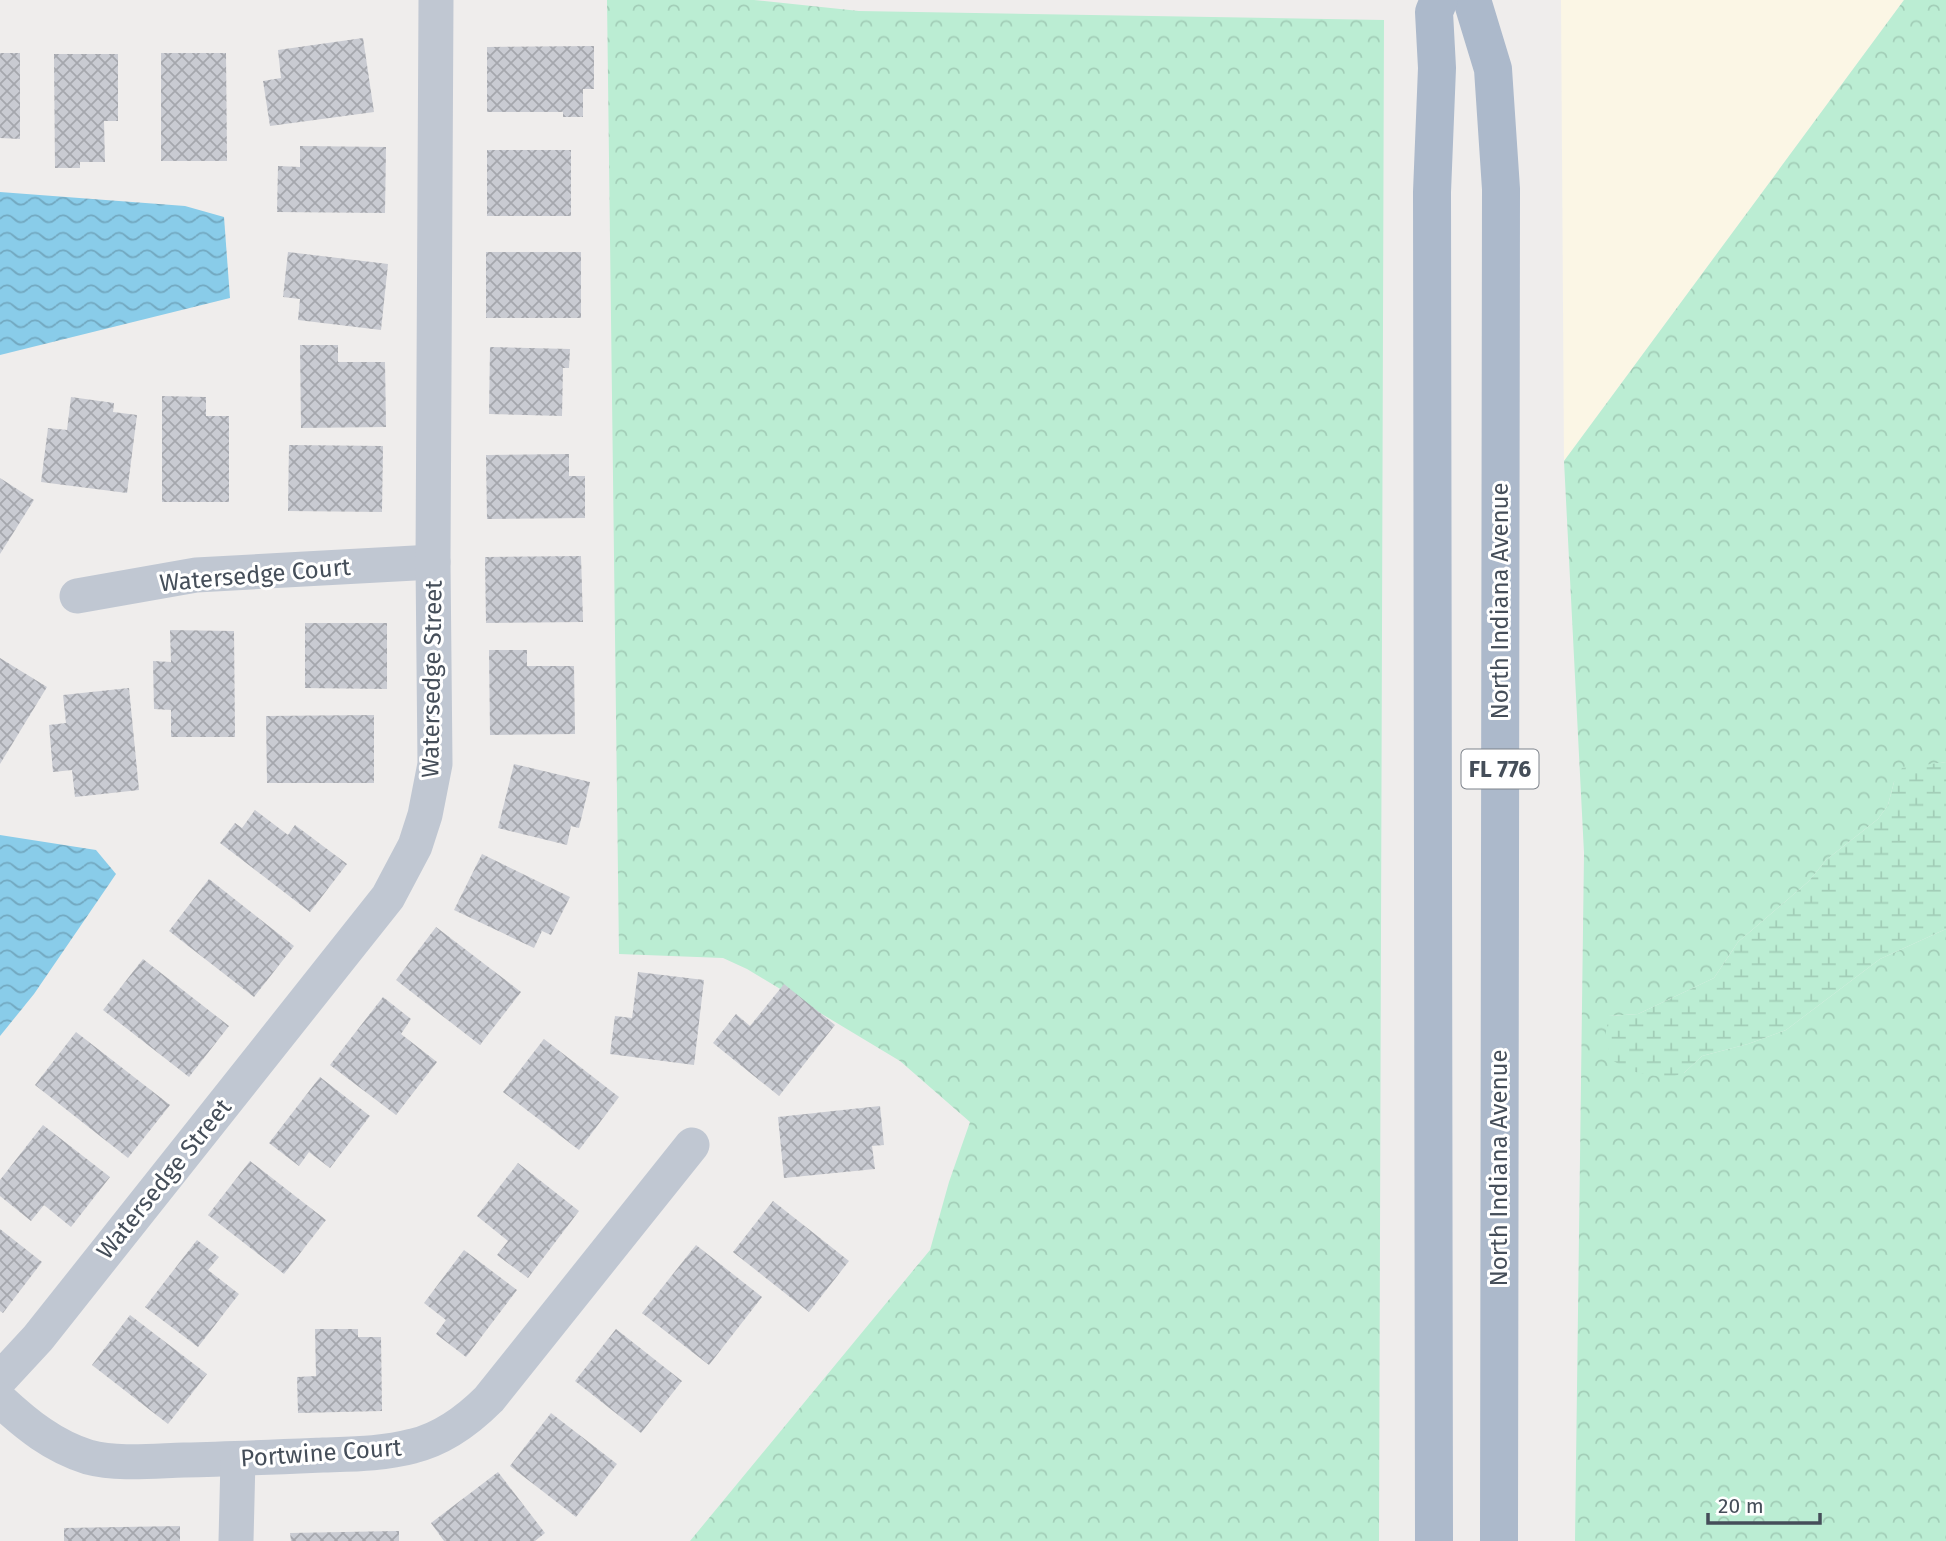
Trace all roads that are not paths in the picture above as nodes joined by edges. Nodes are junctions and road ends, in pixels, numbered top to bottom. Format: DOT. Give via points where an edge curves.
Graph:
graph roads {
  1 [pos="436,0"];
  2 [pos="1439,0"];
  3 [pos="1472,0"];
  4 [pos="433,562"];
  5 [pos="78,596"];
  6 [pos="692,1145"];
  7 [pos="0,1379"];
  8 [pos="0,1400"];
  9 [pos="237,1459"];
  10 [pos="236,1541"];
  11 [pos="1434,1541"];
  12 [pos="1499,1541"];
  1 -- 4 [label="street, Watersedge Street"];
  2 -- 11 [label="main road, FL 776" via="1434,12 1433,192"];
  3 -- 12 [label="main road, North Indiana Avenue / FL 776" via="1493,69 1501,189"];
  4 -- 5 [label="street, Watersedge Court" via="196,575"];
  4 -- 7 [label="street, Watersedge Street" via="435,764 415,846 388,897 38,1338"];
  6 -- 9 [label="street, Portwine Court" via="489,1399 450,1430 416,1446 385,1452"];
  8 -- 9 [label="street, Portwine Court" via="57,1446 91,1458"];
  9 -- 10 [label="street"];
}
